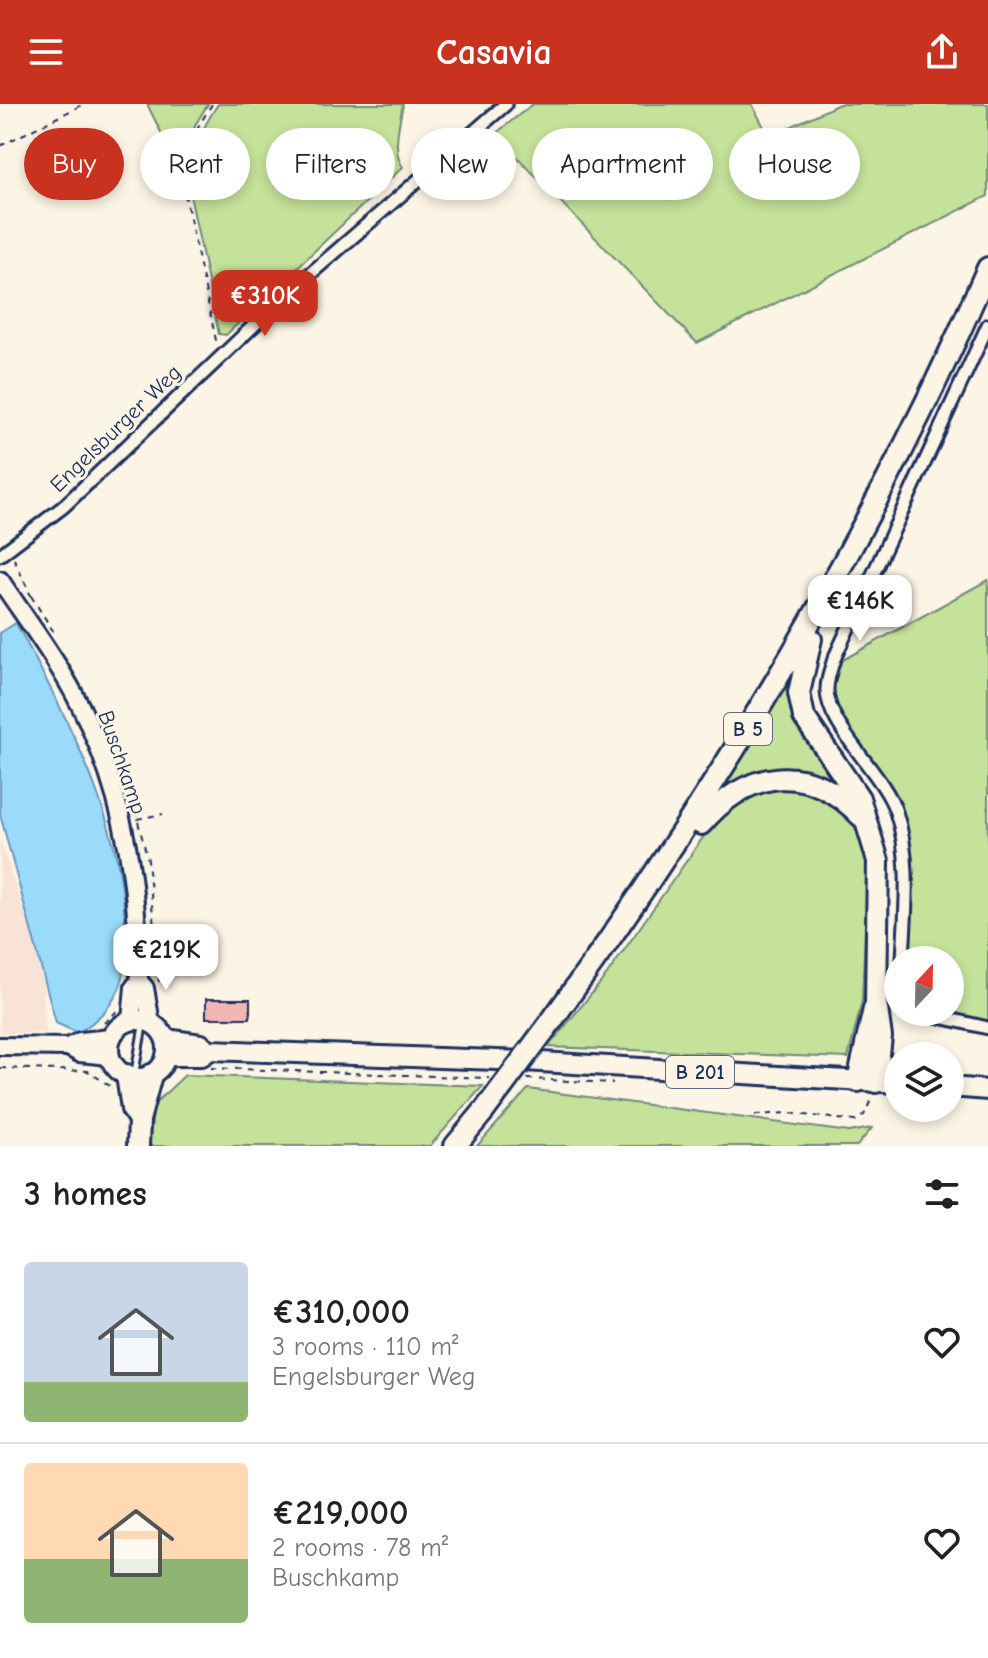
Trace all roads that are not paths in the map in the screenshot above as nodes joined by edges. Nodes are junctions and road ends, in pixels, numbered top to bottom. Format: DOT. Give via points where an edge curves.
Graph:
graph roads {
  1 [pos="506,104"];
  2 [pos="988,268"];
  3 [pos="988,325"];
  4 [pos="0,555"];
  5 [pos="0,580"];
  6 [pos="833,583"];
  7 [pos="867,823"];
  8 [pos="658,871"];
  9 [pos="904,946"];
  10 [pos="876,1002"];
  11 [pos="142,1021"];
  12 [pos="964,1023"];
  13 [pos="988,1028"];
  14 [pos="881,1037"];
  15 [pos="885,1042"];
  16 [pos="0,1046"];
  17 [pos="110,1047"];
  18 [pos="166,1048"];
  19 [pos="135,1079"];
  20 [pos="867,1081"];
  21 [pos="884,1082"];
  22 [pos="964,1088"];
  23 [pos="988,1090"];
  24 [pos="138,1146"];
  25 [pos="455,1146"];
  1 -- 4 [label="street, Engelsburger Weg" via="223,353 63,507"];
  2 -- 6 [label="highway, B 5" via="907,444"];
  3 -- 9 [label="street" via="834,659 826,691 837,721 881,780 896,811 907,852"];
  5 -- 11 [label="street, Buschkamp" via="87,719 121,822 135,883 139,981 145,988"];
  6 -- 7 [label="highway" via="808,647 799,693 804,717 859,798"];
  6 -- 8 [label="highway, B 5"];
  7 -- 8 [label="highway" via="845,799 817,783 782,777 755,781 729,795"];
  7 -- 10 [label="highway" via="878,861"];
  8 -- 25 [label="highway, B 5, bridge"];
  10 -- 14 [label="highway"];
  10 -- 20 [label="highway" via="863,1047"];
  11 -- 17 [label="main road" via="122,1024"];
  11 -- 18 [label="main road"];
  11 -- 19 [label="lane"];
  12 -- 13 [label="street"];
  14 -- 15 [label="highway"];
  14 -- 20 [label="highway"];
  16 -- 17 [label="street" via="68,1047 80,1041"];
  17 -- 19 [label="main road"];
  18 -- 19 [label="main road"];
  18 -- 20 [label="main road, B 201" via="202,1056 210,1050 524,1061"];
  19 -- 24 [label="highway"];
  20 -- 21 [label="main road, B 201"];
  22 -- 23 [label="main road"];
}
